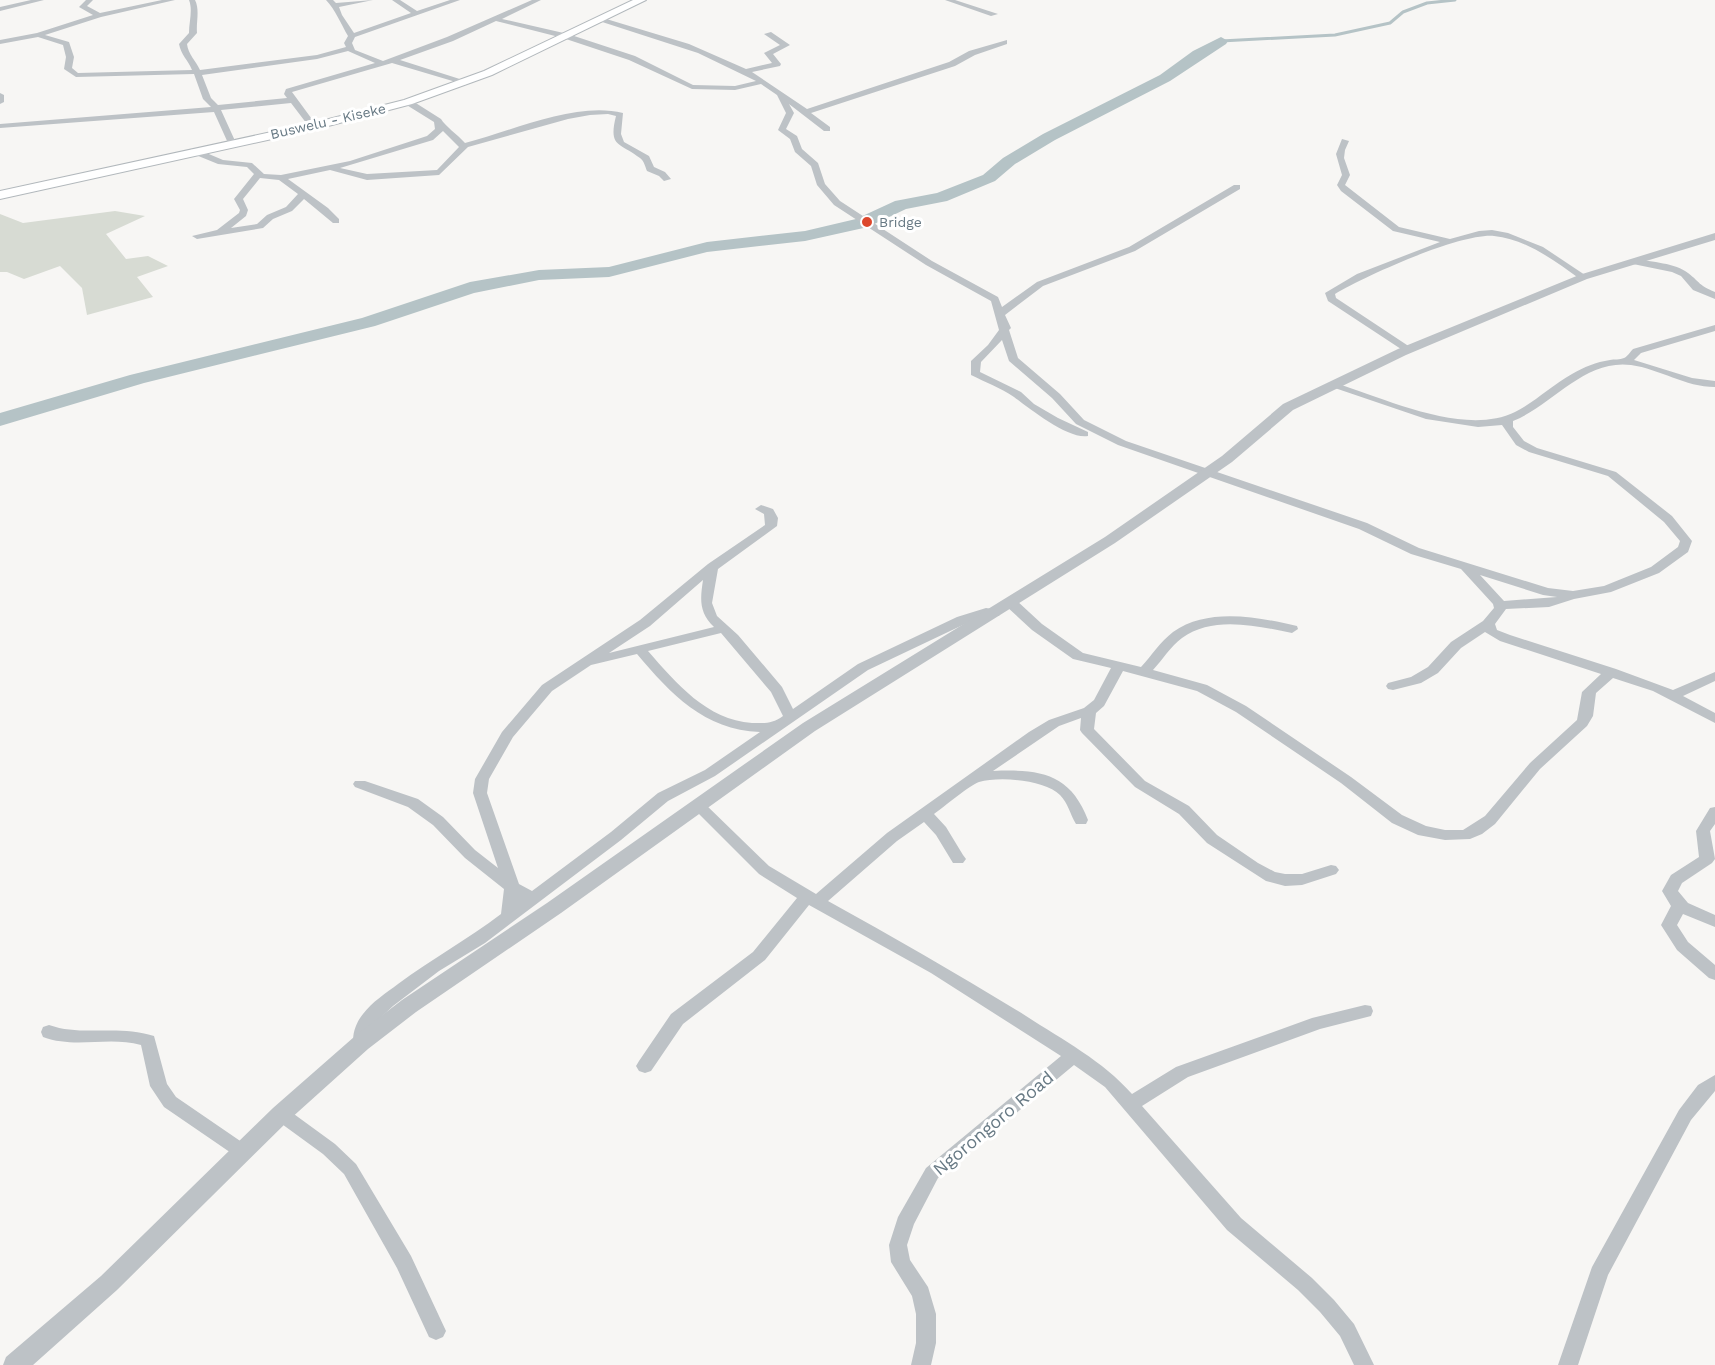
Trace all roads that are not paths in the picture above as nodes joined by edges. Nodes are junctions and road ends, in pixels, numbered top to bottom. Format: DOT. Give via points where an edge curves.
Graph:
graph roads {
  1 [pos="41,0"];
  2 [pos="90,0"];
  3 [pos="172,0"];
  4 [pos="192,0"];
  5 [pos="370,0"];
  6 [pos="395,0"];
  7 [pos="457,0"];
  8 [pos="538,0"];
  9 [pos="640,0"];
  10 [pos="948,0"];
  11 [pos="332,2"];
  12 [pos="0,3"];
  13 [pos="20,4"];
  14 [pos="0,9"];
  15 [pos="417,14"];
  16 [pos="994,14"];
  17 [pos="99,15"];
  18 [pos="493,19"];
  19 [pos="600,20"];
  20 [pos="768,34"];
  21 [pos="38,35"];
  22 [pos="352,36"];
  23 [pos="565,36"];
  24 [pos="0,42"];
  25 [pos="1004,42"];
  26 [pos="350,48"];
  27 [pos="392,60"];
  28 [pos="382,63"];
  29 [pos="198,72"];
  30 [pos="744,72"];
  31 [pos="761,82"];
  32 [pos="463,83"];
  33 [pos="781,94"];
  34 [pos="0,95"];
  35 [pos="292,100"];
  36 [pos="0,102"];
  37 [pos="408,102"];
  38 [pos="216,109"];
  39 [pos="806,112"];
  40 [pos="440,125"];
  41 [pos="0,126"];
  42 [pos="312,126"];
  43 [pos="827,129"];
  44 [pos="1345,141"];
  45 [pos="232,143"];
  46 [pos="463,146"];
  47 [pos="194,151"];
  48 [pos="331,168"];
  49 [pos="259,174"];
  50 [pos="281,178"];
  51 [pos="667,179"];
  52 [pos="1237,187"];
  53 [pos="0,195"];
  54 [pos="302,195"];
  55 [pos="336,220"];
  56 [pos="220,231"];
  57 [pos="197,236"];
  58 [pos="1715,236"];
  59 [pos="1450,242"];
  60 [pos="1636,262"];
  61 [pos="1583,277"];
  62 [pos="1715,296"];
  63 [pos="1001,313"];
  64 [pos="1006,328"];
  65 [pos="1715,328"];
  66 [pos="1408,349"];
  67 [pos="1626,361"];
  68 [pos="1715,384"];
  69 [pos="1331,385"];
  70 [pos="1508,418"];
  71 [pos="1122,443"];
  72 [pos="1207,473"];
  73 [pos="761,509"];
  74 [pos="712,567"];
  75 [pos="1467,569"];
  76 [pos="1573,596"];
  77 [pos="1011,603"];
  78 [pos="1499,605"];
  79 [pos="994,613"];
  80 [pos="1488,624"];
  81 [pos="722,629"];
  82 [pos="1292,629"];
  83 [pos="641,651"];
  84 [pos="581,663"];
  85 [pos="1119,666"];
  86 [pos="1144,671"];
  87 [pos="1611,672"];
  88 [pos="1715,676"];
  89 [pos="1393,686"];
  90 [pos="1674,695"];
  91 [pos="1089,711"];
  92 [pos="790,717"];
  93 [pos="1715,719"];
  94 [pos="773,728"];
  95 [pos="978,777"];
  96 [pos="360,784"];
  97 [pos="698,806"];
  98 [pos="1715,812"];
  99 [pos="925,814"];
  100 [pos="1081,820"];
  101 [pos="958,859"];
  102 [pos="1331,870"];
  103 [pos="512,887"];
  104 [pos="532,898"];
  105 [pos="812,900"];
  106 [pos="1680,905"];
  107 [pos="509,914"];
  108 [pos="1715,921"];
  109 [pos="1715,974"];
  110 [pos="1365,1011"];
  111 [pos="50,1032"];
  112 [pos="361,1043"];
  113 [pos="1074,1055"];
  114 [pos="645,1066"];
  115 [pos="1715,1082"];
  116 [pos="1131,1104"];
  117 [pos="281,1114"];
  118 [pos="243,1152"];
  119 [pos="436,1331"];
  120 [pos="15,1365"];
  121 [pos="921,1365"];
  122 [pos="1364,1365"];
  123 [pos="1568,1365"];
  1 -- 13 [label="street"];
  2 -- 17 [label="street" via="83,7"];
  3 -- 17 [label="street"];
  4 -- 29 [label="street" via="193,33 183,44"];
  5 -- 11 [label="street"];
  6 -- 15 [label="street"];
  7 -- 15 [label="street"];
  8 -- 18 [label="street"];
  9 -- 19 [label="main road, Buswelu - Kiseke"];
  10 -- 16 [label="street"];
  11 -- 22 [label="street"];
  12 -- 13 [label="street"];
  13 -- 14 [label="street"];
  15 -- 22 [label="street"];
  17 -- 21 [label="street"];
  18 -- 23 [label="street"];
  18 -- 27 [label="street"];
  19 -- 23 [label="main road, Buswelu - Kiseke"];
  19 -- 30 [label="street" via="688,46"];
  20 -- 30 [label="street" via="786,45 768,53 777,64"];
  21 -- 24 [label="street"];
  21 -- 29 [label="street" via="66,44 68,69 76,75"];
  22 -- 26 [label="street"];
  23 -- 31 [label="street" via="632,58 692,87 735,88"];
  23 -- 32 [label="main road, Buswelu - Kiseke"];
  25 -- 39 [label="street" via="952,64"];
  26 -- 28 [label="street"];
  26 -- 29 [label="street" via="309,58"];
  27 -- 28 [label="street"];
  27 -- 32 [label="street"];
  28 -- 35 [label="street" via="293,88 288,94"];
  29 -- 38 [label="street" via="207,99"];
  30 -- 31 [label="street"];
  31 -- 33 [label="street"];
  32 -- 37 [label="main road, Buswelu - Kiseke"];
  33 -- 39 [label="street"];
  33 -- 63 [label="street" via="790,113 783,132 794,138 798,150 815,165 821,185 837,203 929,263 995,298"];
  34 -- 36 [label="street"];
  35 -- 38 [label="street"];
  35 -- 42 [label="street"];
  37 -- 40 [label="street"];
  37 -- 42 [label="main road, Buswelu - Kiseke"];
  38 -- 41 [label="street"];
  38 -- 45 [label="street"];
  39 -- 43 [label="street"];
  40 -- 46 [label="street"];
  40 -- 48 [label="street" via="430,138 419,143"];
  42 -- 45 [label="main road, Buswelu - Kiseke"];
  44 -- 59 [label="street" via="1339,153 1346,175 1341,185 1344,189 1396,229"];
  45 -- 47 [label="main road, Buswelu - Kiseke"];
  46 -- 48 [label="street" via="447,167 434,173 367,177"];
  46 -- 51 [label="street" via="588,112 610,111 620,115 620,146 646,158 650,169"];
  47 -- 49 [label="street" via="221,162 249,165"];
  47 -- 53 [label="main road, Buswelu - Kiseke"];
  48 -- 50 [label="street"];
  49 -- 50 [label="street"];
  49 -- 56 [label="street" via="238,199 243,214"];
  50 -- 54 [label="street"];
  52 -- 63 [label="street" via="1123,254 1040,284"];
  54 -- 55 [label="street"];
  54 -- 56 [label="street" via="289,209 260,226"];
  56 -- 57 [label="street"];
  58 -- 60 [label="street"];
  59 -- 61 [label="street" via="1480,232 1494,233 1542,251"];
  59 -- 66 [label="street" via="1330,293 1330,299"];
  60 -- 61 [label="street"];
  60 -- 62 [label="street" via="1675,270 1684,274 1692,286"];
  61 -- 66 [label="street"];
  63 -- 64 [label="street"];
  64 -- 71 [label="street" via="1011,354 1022,368 1056,396 1071,416"];
  64 -- 71 [label="street" via="993,347 976,361 975,373 1017,394 1054,420"];
  65 -- 67 [label="street" via="1637,351"];
  66 -- 69 [label="street"];
  67 -- 68 [label="street" via="1644,363 1695,382"];
  67 -- 70 [label="street" via="1583,371 1519,415"];
  69 -- 70 [label="street" via="1467,423"];
  69 -- 72 [label="street" via="1288,406"];
  70 -- 76 [label="street" via="1507,427 1520,443 1612,474 1668,519 1686,541 1684,549 1655,570 1607,589"];
  71 -- 72 [label="street"];
  72 -- 75 [label="street" via="1363,526 1415,551"];
  72 -- 77 [label="street"];
  73 -- 74 [label="street" via="769,512 771,526"];
  74 -- 81 [label="street" via="706,603 711,617"];
  74 -- 84 [label="street" via="645,623"];
  75 -- 76 [label="street"];
  75 -- 78 [label="street"];
  76 -- 78 [label="street" via="1550,603"];
  77 -- 79 [label="street"];
  77 -- 85 [label="street" via="1070,652"];
  78 -- 80 [label="street"];
  79 -- 92 [label="street" via="962,620 863,667"];
  79 -- 97 [label="street" via="859,695"];
  80 -- 87 [label="street" via="1492,632 1505,638"];
  80 -- 89 [label="street" via="1456,645 1432,670 1416,680"];
  81 -- 83 [label="street"];
  81 -- 92 [label="street" via="777,690"];
  82 -- 86 [label="street" via="1233,619 1203,622 1174,638"];
  83 -- 84 [label="street"];
  83 -- 94 [label="street" via="679,694 705,714 733,725"];
  84 -- 103 [label="street" via="529,707 507,735 482,779 480,793"];
  85 -- 86 [label="street"];
  85 -- 91 [label="street" via="1099,703"];
  86 -- 87 [label="street" via="1202,687 1346,780 1396,819 1423,831 1445,835 1465,835 1486,824 1535,766 1582,723 1590,692"];
  87 -- 90 [label="street"];
  88 -- 90 [label="street"];
  90 -- 93 [label="street"];
  91 -- 95 [label="street" via="1054,723"];
  91 -- 102 [label="street" via="1087,730 1093,737 1140,784 1184,810 1230,853 1271,877 1285,880"];
  92 -- 94 [label="street"];
  94 -- 104 [label="street" via="710,773 663,797"];
  95 -- 99 [label="street"];
  95 -- 100 [label="street" via="1023,774 1051,781 1077,805"];
  96 -- 103 [label="street" via="413,803"];
  97 -- 105 [label="street" via="765,870"];
  97 -- 112 [label="street"];
  98 -- 106 [label="street" via="1703,831 1707,859 1676,879 1670,891 1672,899"];
  99 -- 101 [label="street" via="942,831"];
  99 -- 105 [label="street"];
  103 -- 104 [label="street"];
  103 -- 107 [label="street"];
  104 -- 107 [label="street"];
  105 -- 113 [label="street" via="937,969"];
  105 -- 114 [label="street" via="759,956 676,1019"];
  106 -- 108 [label="street"];
  106 -- 109 [label="street" via="1669,925 1673,936"];
  107 -- 112 [label="street" via="387,1001 368,1019"];
  110 -- 116 [label="street" via="1318,1023 1182,1072"];
  111 -- 118 [label="street" via="64,1036 111,1034 148,1041 159,1086 170,1102"];
  112 -- 117 [label="street"];
  113 -- 116 [label="street" via="1111,1082"];
  113 -- 121 [label="street, Ngorongoro Road" via="932,1173 905,1223 898,1245 901,1262 921,1293 926,1314"];
  115 -- 123 [label="street" via="1685,1115 1599,1273"];
  116 -- 122 [label="street" via="1234,1224 1327,1306 1347,1330"];
  117 -- 118 [label="street"];
  117 -- 119 [label="street" via="350,1169 404,1262"];
  118 -- 120 [label="street" via="109,1283"];
}
